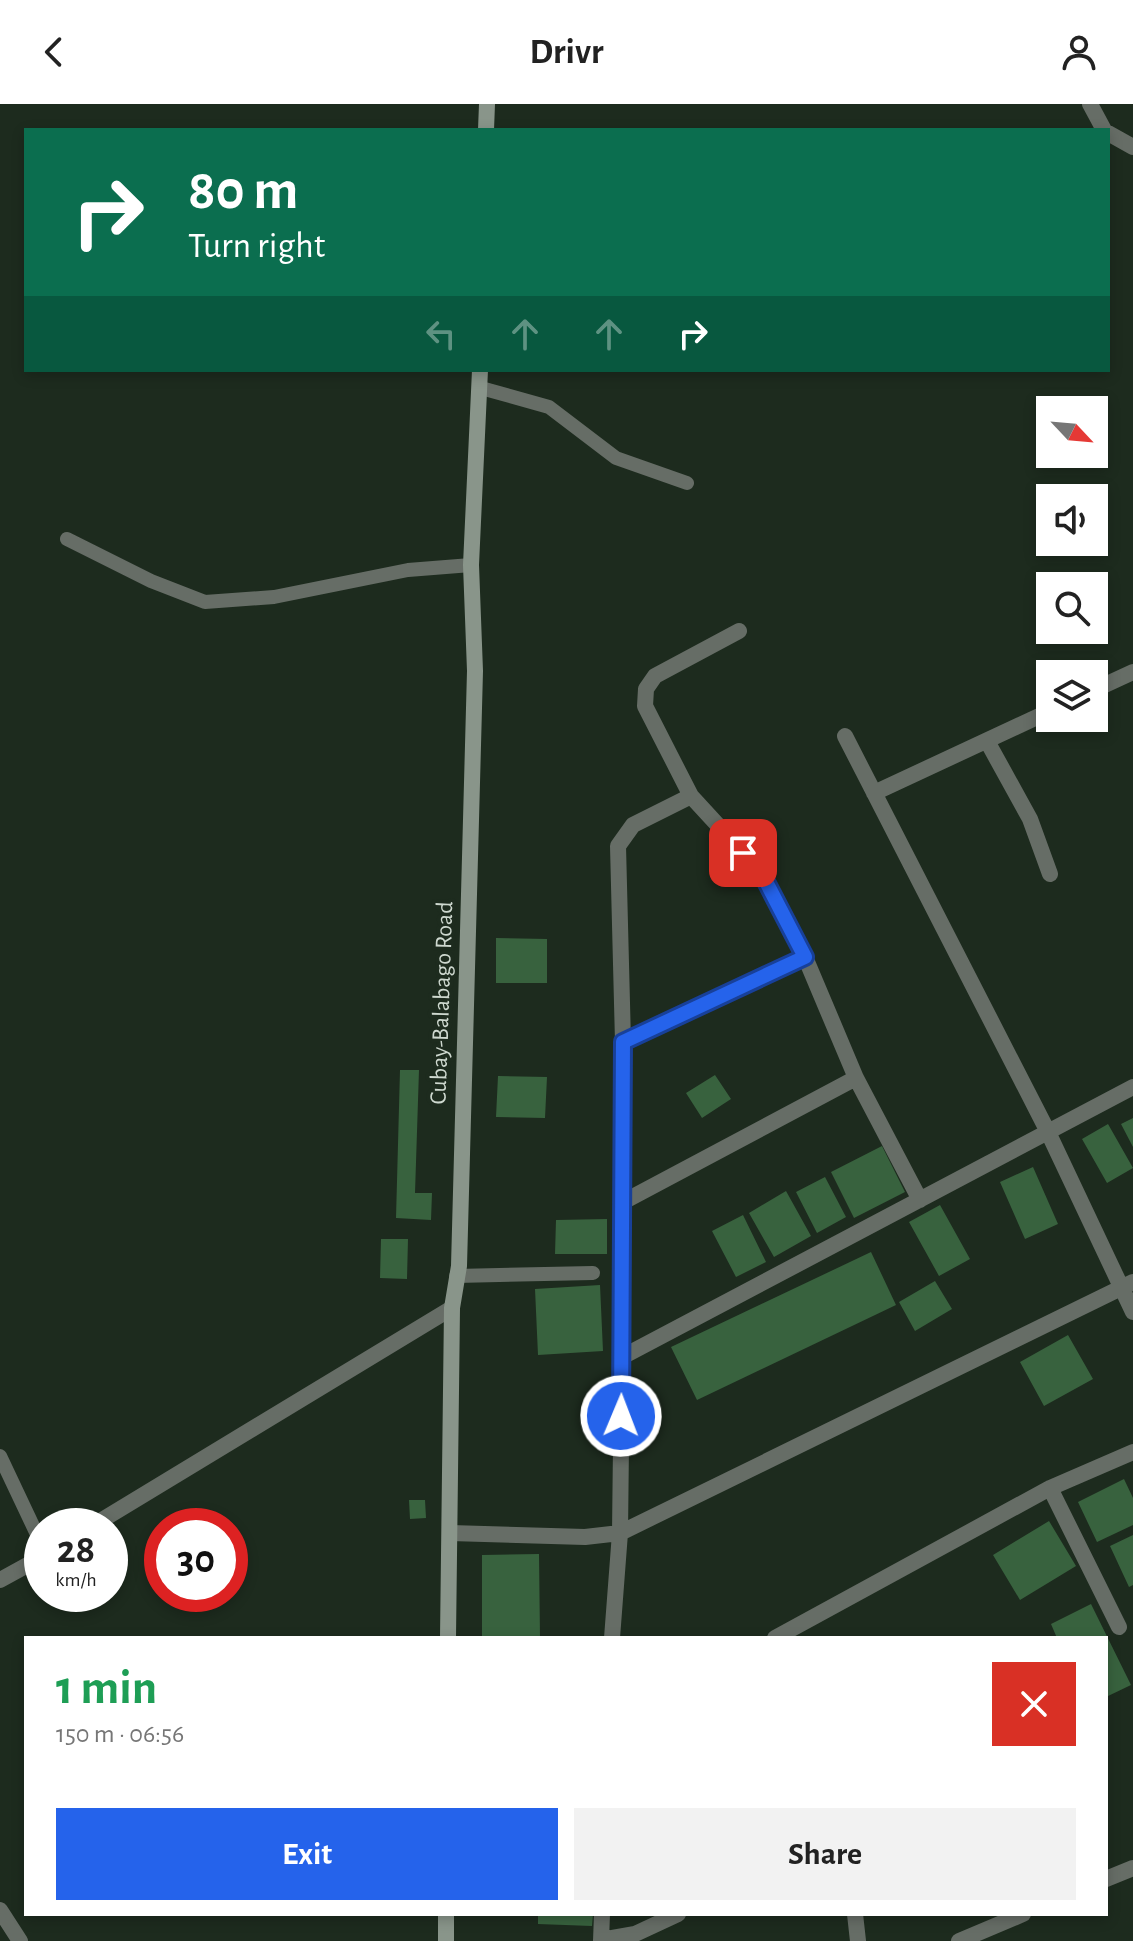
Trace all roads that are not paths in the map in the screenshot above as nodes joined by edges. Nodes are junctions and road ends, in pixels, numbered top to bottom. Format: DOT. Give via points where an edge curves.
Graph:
graph roads {
  1 [pos="487,104"];
  2 [pos="1090,104"];
  3 [pos="486,128"];
  4 [pos="1104,128"];
  5 [pos="1110,134"];
  6 [pos="1133,147"];
  7 [pos="480,372"];
  8 [pos="481,388"];
  9 [pos="687,483"];
  10 [pos="67,539"];
  11 [pos="471,565"];
  12 [pos="739,631"];
  13 [pos="1133,672"];
  14 [pos="1108,684"];
  15 [pos="1036,718"];
  16 [pos="845,736"];
  17 [pos="987,741"];
  18 [pos="874,793"];
  19 [pos="691,796"];
  20 [pos="1050,874"];
  21 [pos="805,957"];
  22 [pos="623,1042"];
  23 [pos="856,1078"];
  24 [pos="1133,1087"];
  25 [pos="1047,1130"];
  26 [pos="920,1200"];
  27 [pos="623,1202"];
  28 [pos="593,1273"];
  29 [pos="456,1276"];
  30 [pos="1127,1285"];
  31 [pos="452,1308"];
  32 [pos="1133,1312"];
  33 [pos="622,1357"];
  34 [pos="1133,1452"];
  35 [pos="0,1456"];
  36 [pos="3,1474"];
  37 [pos="1050,1488"];
  38 [pos="122,1508"];
  39 [pos="24,1512"];
  40 [pos="450,1533"];
  41 [pos="620,1533"];
  42 [pos="24,1567"];
  43 [pos="0,1580"];
  44 [pos="1119,1627"];
  45 [pos="448,1636"];
  46 [pos="612,1636"];
  47 [pos="779,1636"];
  48 [pos="1133,1868"];
  49 [pos="1108,1878"];
  50 [pos="0,1910"];
  51 [pos="446,1916"];
  52 [pos="602,1916"];
  53 [pos="674,1916"];
  54 [pos="855,1916"];
  55 [pos="1018,1916"];
  56 [pos="20,1941"];
  57 [pos="446,1941"];
  58 [pos="601,1941"];
  59 [pos="858,1941"];
  60 [pos="959,1941"];
  1 -- 3 [label="main road"];
  2 -- 4 [label="street"];
  5 -- 6 [label="street"];
  7 -- 8 [label="main road, Cubay-Balabago Road"];
  8 -- 9 [label="lane" via="549,407 616,458"];
  8 -- 11 [label="main road, Cubay-Balabago Road"];
  10 -- 11 [label="lane" via="205,602 274,597 408,570"];
  11 -- 29 [label="main road, Cubay-Balabago Road" via="475,671"];
  12 -- 19 [label="street" via="655,676 646,689 645,706"];
  13 -- 14 [label="street"];
  15 -- 17 [label="street"];
  16 -- 18 [label="street"];
  17 -- 18 [label="street"];
  17 -- 20 [label="street" via="1030,819"];
  18 -- 25 [label="street"];
  19 -- 21 [label="street" via="761,872"];
  19 -- 22 [label="street" via="633,825 618,846"];
  21 -- 22 [label="street"];
  21 -- 23 [label="street"];
  22 -- 27 [label="street"];
  23 -- 26 [label="street"];
  23 -- 27 [label="street"];
  24 -- 25 [label="street"];
  25 -- 26 [label="street"];
  25 -- 30 [label="street"];
  26 -- 33 [label="street"];
  27 -- 33 [label="street"];
  28 -- 29 [label="lane"];
  29 -- 31 [label="main road, Cubay-Balabago Road"];
  30 -- 32 [label="street"];
  30 -- 41 [label="street"];
  31 -- 38 [label="street"];
  31 -- 40 [label="main road, Cubay-Balabago Road"];
  33 -- 41 [label="street"];
  34 -- 37 [label="street"];
  35 -- 36 [label="lane"];
  36 -- 39 [label="lane"];
  37 -- 44 [label="street"];
  37 -- 47 [label="street"];
  40 -- 41 [label="street"];
  40 -- 45 [label="main road, Cubay-Balabago Road"];
  41 -- 46 [label="street"];
  42 -- 43 [label="street"];
  48 -- 49 [label="street"];
  50 -- 56 [label="street"];
  51 -- 57 [label="main road"];
  52 -- 58 [label="street"];
  53 -- 58 [label="street" via="635,1934"];
  54 -- 59 [label="street"];
  55 -- 60 [label="street"];
}
